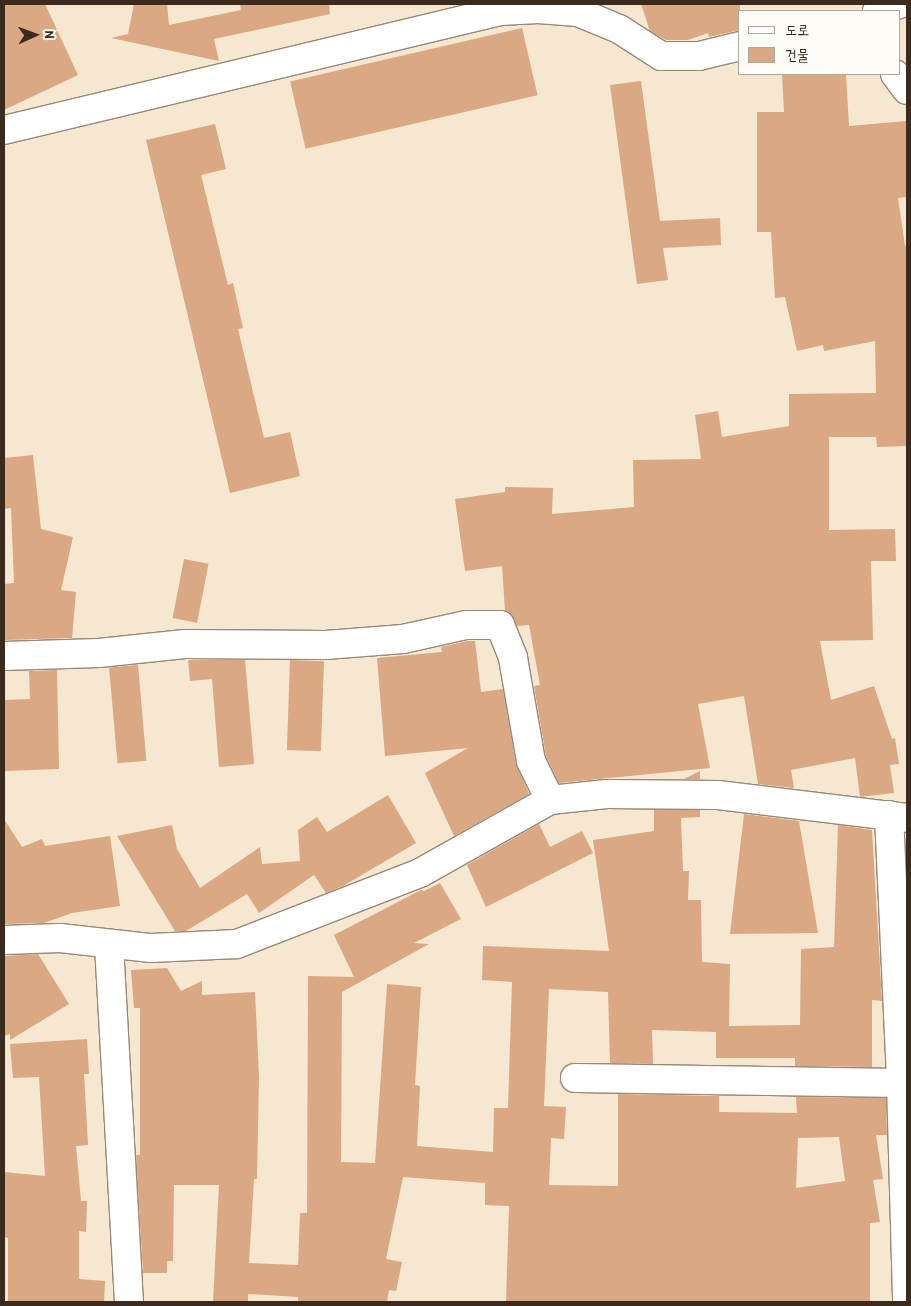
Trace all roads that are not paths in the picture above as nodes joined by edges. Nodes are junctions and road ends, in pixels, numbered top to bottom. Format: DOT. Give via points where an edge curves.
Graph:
graph roads {
  1 [pos="900,4"];
  2 [pos="880,10"];
  3 [pos="738,46"];
  4 [pos="896,75"];
  5 [pos="907,90"];
  6 [pos="4,130"];
  7 [pos="4,656"];
  8 [pos="550,800"];
  9 [pos="898,816"];
  10 [pos="4,940"];
  11 [pos="109,945"];
  12 [pos="575,1078"];
  13 [pos="901,1084"];
  14 [pos="129,1302"];
  15 [pos="906,1302"];
  1 -- 2 [label="street"];
  3 -- 6 [label="street" via="699,56 661,56 619,29 578,12 500,11"];
  4 -- 5 [label="street"];
  7 -- 8 [label="street" via="99,653 185,644 326,645 403,639 466,625 500,625 513,658 531,761"];
  8 -- 9 [label="street" via="607,794 718,796"];
  8 -- 11 [label="street" via="420,873 237,944 151,948"];
  9 -- 13 [label="street"];
  10 -- 11 [label="street" via="60,938"];
  11 -- 14 [label="street"];
  12 -- 13 [label="street"];
  13 -- 15 [label="street"];
}
